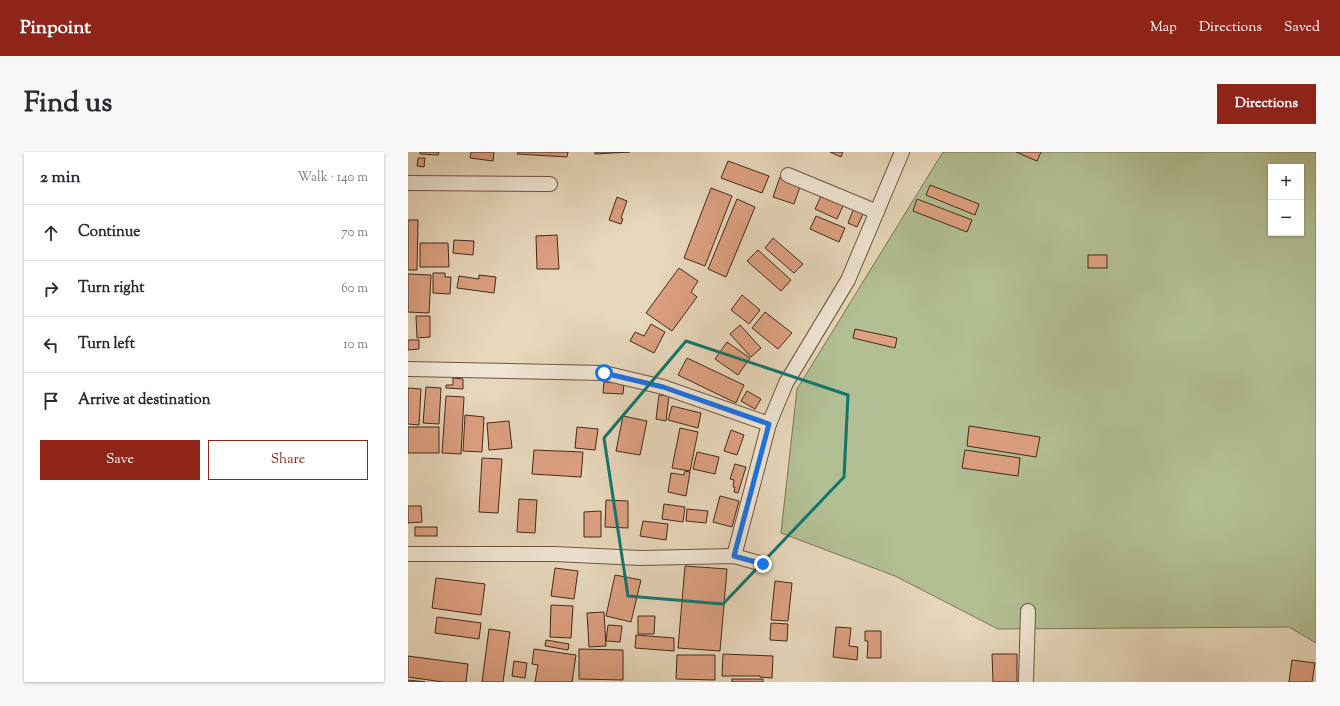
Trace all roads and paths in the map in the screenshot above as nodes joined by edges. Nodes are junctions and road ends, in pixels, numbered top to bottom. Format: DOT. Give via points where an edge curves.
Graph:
graph roads {
  1 [pos="902,152"];
  2 [pos="788,175"];
  3 [pos="408,183"];
  4 [pos="550,184"];
  5 [pos="877,212"];
  6 [pos="408,369"];
  7 [pos="769,424"];
  8 [pos="408,554"];
  9 [pos="734,556"];
  10 [pos="763,564"];
  11 [pos="1028,611"];
  12 [pos="1026,682"];
  1 -- 5 [label="street"];
  2 -- 5 [label="street"];
  3 -- 4 [label="street"];
  5 -- 7 [label="street" via="848,280 786,383"];
  6 -- 7 [label="street" via="604,373 663,387"];
  7 -- 9 [label="street"];
  8 -- 9 [label="street" via="554,554 641,558"];
  9 -- 10 [label="street"];
  11 -- 12 [label="street"];
}
